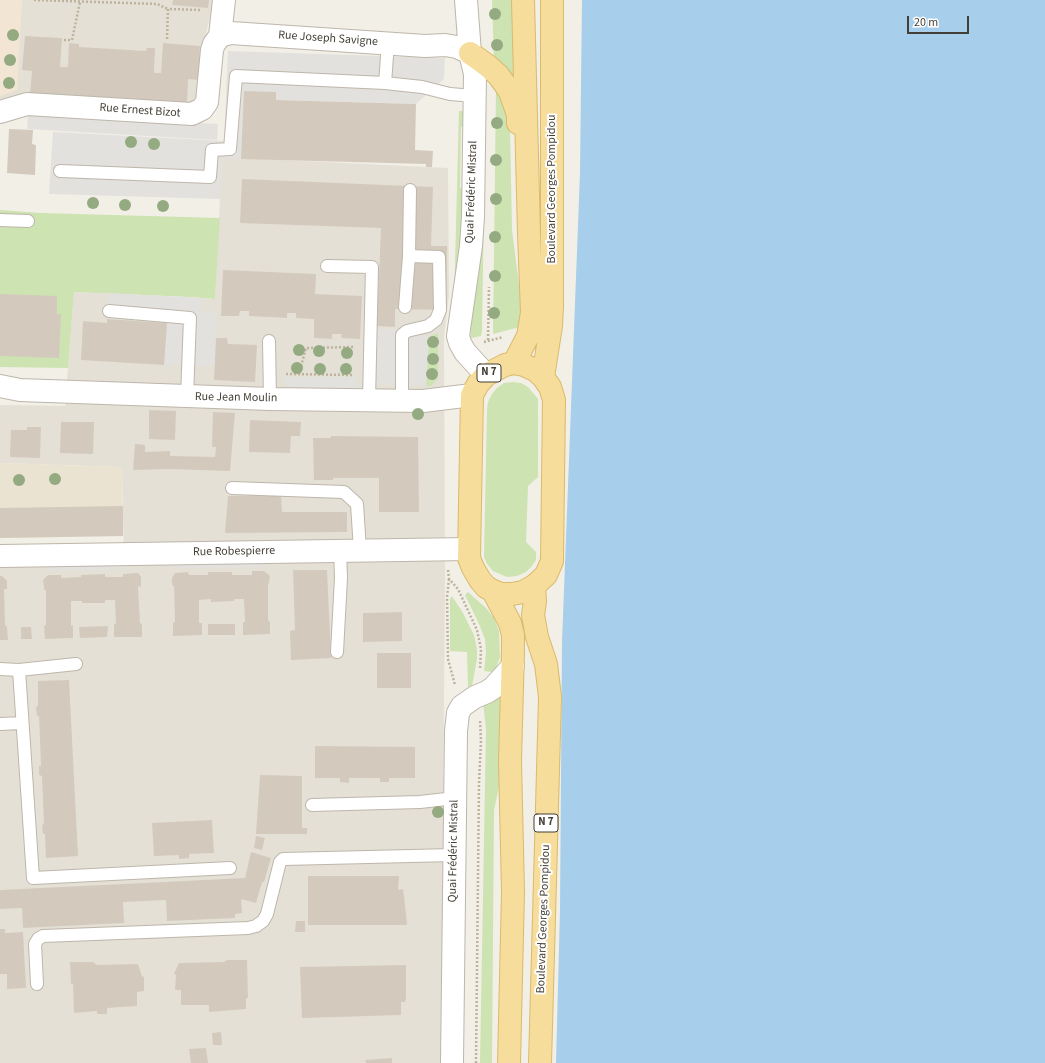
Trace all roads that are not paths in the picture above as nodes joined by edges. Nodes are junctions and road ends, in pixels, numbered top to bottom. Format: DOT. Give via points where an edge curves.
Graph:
graph roads {
  1 [pos="466,0"];
  2 [pos="523,0"];
  3 [pos="552,0"];
  4 [pos="223,5"];
  5 [pos="220,36"];
  6 [pos="388,43"];
  7 [pos="470,53"];
  8 [pos="386,83"];
  9 [pos="474,96"];
  10 [pos="0,112"];
  11 [pos="60,171"];
  12 [pos="410,190"];
  13 [pos="0,220"];
  14 [pos="28,221"];
  15 [pos="529,233"];
  16 [pos="409,256"];
  17 [pos="327,266"];
  18 [pos="405,307"];
  19 [pos="109,311"];
  20 [pos="269,342"];
  21 [pos="514,363"];
  22 [pos="486,375"];
  23 [pos="543,377"];
  24 [pos="0,386"];
  25 [pos="472,395"];
  26 [pos="187,397"];
  27 [pos="270,399"];
  28 [pos="369,400"];
  29 [pos="402,401"];
  30 [pos="232,488"];
  31 [pos="469,548"];
  32 [pos="350,550"];
  33 [pos="0,556"];
  34 [pos="534,586"];
  35 [pos="493,591"];
  36 [pos="337,652"];
  37 [pos="76,664"];
  38 [pos="513,666"];
  39 [pos="0,669"];
  40 [pos="19,670"];
  41 [pos="22,723"];
  42 [pos="0,724"];
  43 [pos="455,798"];
  44 [pos="312,805"];
  45 [pos="454,855"];
  46 [pos="230,868"];
  47 [pos="37,984"];
  48 [pos="452,1063"];
  49 [pos="509,1063"];
  50 [pos="540,1063"];
  1 -- 7 [label="street, Quai Frédéric Mistral"];
  2 -- 15 [label="main road, Boulevard Georges Pompidou / N 7"];
  3 -- 23 [label="main road, Boulevard Georges Pompidou" via="552,306"];
  4 -- 5 [label="street"];
  5 -- 6 [label="street, Rue Joseph Savigne" via="231,33"];
  5 -- 10 [label="street, Rue Ernest Bizot" via="212,50 207,102 202,109 192,114 27,104"];
  6 -- 7 [label="street, Rue Joseph Savigne" via="457,47"];
  6 -- 8 [label="lane"];
  7 -- 9 [label="street, Quai Frédéric Mistral" via="475,74"];
  7 -- 15 [label="main road" via="498,75 510,92 518,115 520,217"];
  8 -- 9 [label="lane"];
  8 -- 11 [label="lane" via="236,76 230,149 212,150 210,177"];
  9 -- 22 [label="street, Quai Frédéric Mistral" via="471,239 458,336 465,352"];
  12 -- 16 [label="lane"];
  13 -- 14 [label="lane"];
  15 -- 21 [label="main road, Boulevard Georges Pompidou / N 7" via="531,324 528,336"];
  16 -- 18 [label="lane"];
  16 -- 29 [label="lane" via="439,257 440,310 436,320 428,326 407,331 402,335"];
  17 -- 28 [label="lane" via="372,267"];
  19 -- 26 [label="lane" via="190,318"];
  20 -- 27 [label="lane"];
  21 -- 22 [label="main road, N 7"];
  21 -- 23 [label="main road, N 7" via="535,370"];
  22 -- 25 [label="main road, N 7"];
  23 -- 34 [label="main road, N 7" via="550,387 554,400 552,561 546,575"];
  24 -- 26 [label="street, Rue Jean Moulin" via="20,390"];
  25 -- 29 [label="street, Rue Jean Moulin"];
  25 -- 31 [label="main road, N 7"];
  26 -- 27 [label="street, Rue Jean Moulin"];
  27 -- 28 [label="street, Rue Jean Moulin"];
  28 -- 29 [label="street, Rue Jean Moulin"];
  30 -- 32 [label="lane" via="344,492 357,504"];
  31 -- 32 [label="street, Rue Robespierre"];
  31 -- 35 [label="main road, N 7" via="473,568 486,587"];
  32 -- 33 [label="street, Rue Robespierre"];
  32 -- 36 [label="lane" via="341,578"];
  34 -- 35 [label="main road, N 7" via="524,592 512,594"];
  34 -- 50 [label="main road, Boulevard Georges Pompidou / N 7" via="534,626 546,664 550,697"];
  35 -- 38 [label="main road, N 7" via="513,635"];
  37 -- 40 [label="lane"];
  38 -- 43 [label="street, Quai Frédéric Mistral" via="493,688 475,697 458,712"];
  38 -- 49 [label="main road, N 7" via="510,760 513,892"];
  39 -- 40 [label="lane"];
  40 -- 41 [label="lane"];
  41 -- 42 [label="lane"];
  41 -- 46 [label="lane" via="33,878"];
  43 -- 44 [label="lane" via="420,802"];
  43 -- 45 [label="street, Quai Frédéric Mistral"];
  45 -- 47 [label="lane" via="282,859 267,914 256,926 43,936 35,944"];
  45 -- 48 [label="street, Quai Frédéric Mistral"];
}
